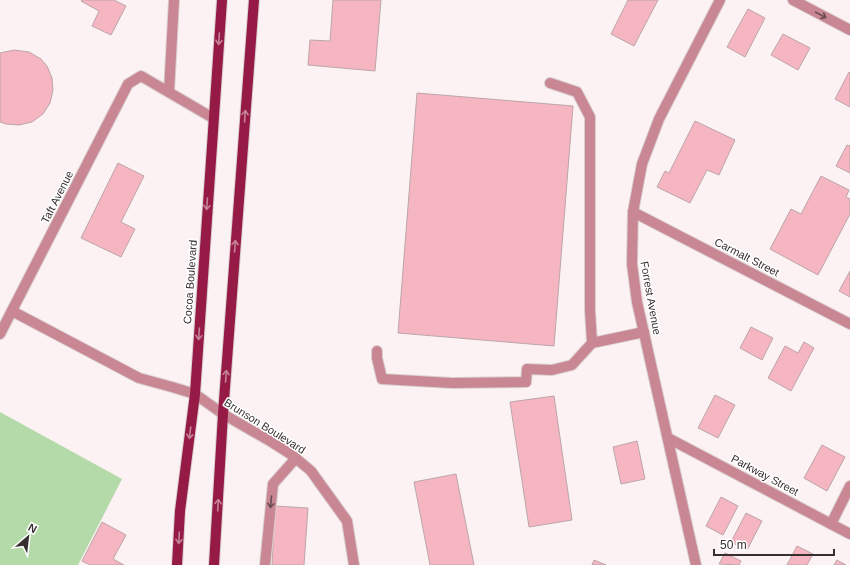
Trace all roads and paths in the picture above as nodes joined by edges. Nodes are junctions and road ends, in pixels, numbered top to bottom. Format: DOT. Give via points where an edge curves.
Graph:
graph roads {
  1 [pos="174,0"];
  2 [pos="222,0"];
  3 [pos="254,0"];
  4 [pos="720,0"];
  5 [pos="793,0"];
  6 [pos="850,30"];
  7 [pos="550,83"];
  8 [pos="169,92"];
  9 [pos="213,118"];
  10 [pos="632,212"];
  11 [pos="12,311"];
  12 [pos="850,324"];
  13 [pos="644,332"];
  14 [pos="0,334"];
  15 [pos="592,343"];
  16 [pos="377,351"];
  17 [pos="195,394"];
  18 [pos="223,414"];
  19 [pos="668,438"];
  20 [pos="296,458"];
  21 [pos="850,486"];
  22 [pos="831,524"];
  23 [pos="850,534"];
  24 [pos="177,565"];
  25 [pos="214,565"];
  26 [pos="265,565"];
  27 [pos="354,565"];
  28 [pos="696,565"];
  1 -- 8 [label="street"];
  2 -- 9 [label="main road, Cocoa Boulevard, one-way"];
  18 -- 3 [label="main road, one-way"];
  4 -- 10 [label="street, Forrest Avenue" via="659,119 642,164"];
  5 -- 6 [label="street, one-way"];
  7 -- 15 [label="street" via="577,92 590,117"];
  8 -- 9 [label="street"];
  8 -- 11 [label="street, Taft Avenue" via="141,76 128,84"];
  9 -- 17 [label="main road, Cocoa Boulevard, one-way"];
  10 -- 12 [label="street, Carmalt Street"];
  10 -- 13 [label="street, Forrest Avenue" via="632,264"];
  11 -- 14 [label="street, Taft Avenue"];
  11 -- 17 [label="street, Brunson Boulevard" via="139,378"];
  13 -- 15 [label="street"];
  13 -- 19 [label="street, Forrest Avenue"];
  15 -- 16 [label="street" via="572,365 552,370 527,369 526,382 452,383 382,379"];
  17 -- 18 [label="street, Brunson Boulevard"];
  17 -- 24 [label="main road, Cocoa Boulevard, one-way" via="180,511"];
  18 -- 20 [label="street, Brunson Boulevard"];
  25 -- 18 [label="main road, one-way"];
  19 -- 22 [label="street, Parkway Street"];
  19 -- 28 [label="street, Forrest Avenue"];
  20 -- 26 [label="street, one-way" via="273,484"];
  20 -- 27 [label="street, Brunson Boulevard" via="311,471 347,521"];
  21 -- 22 [label="street"];
  22 -- 23 [label="street, Parkway Street"];
}
